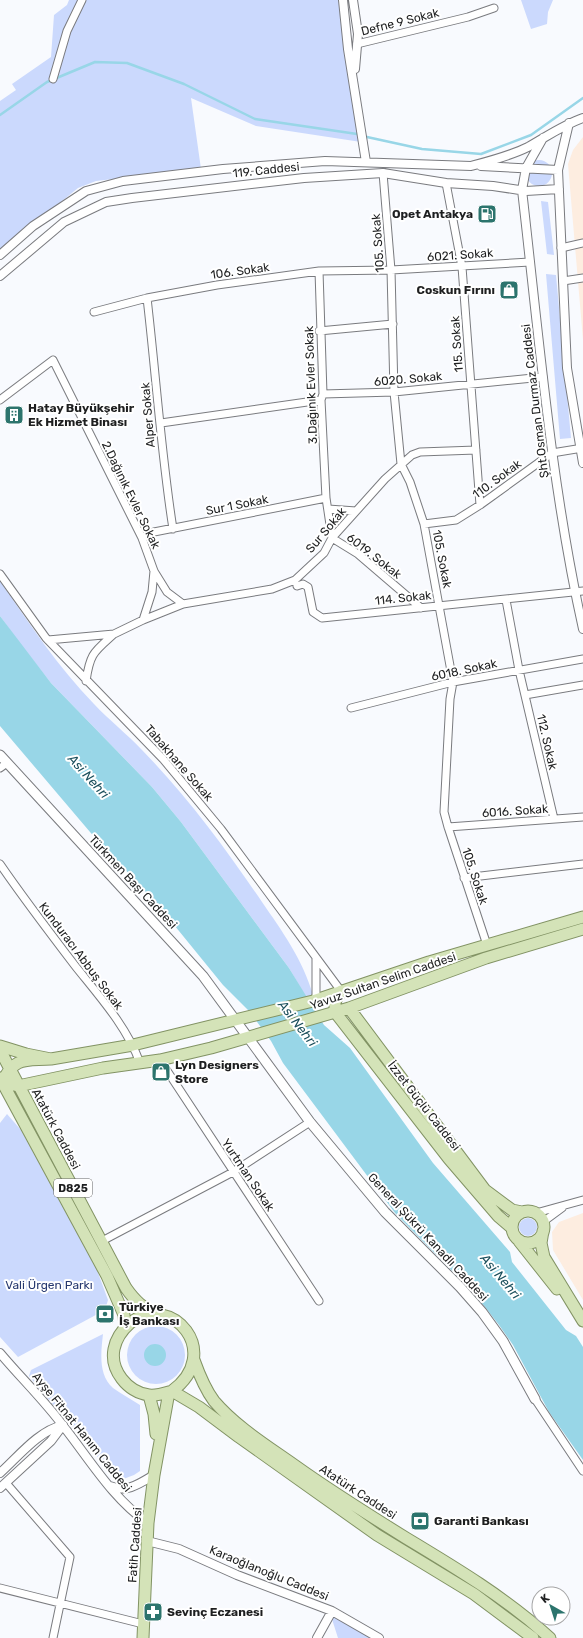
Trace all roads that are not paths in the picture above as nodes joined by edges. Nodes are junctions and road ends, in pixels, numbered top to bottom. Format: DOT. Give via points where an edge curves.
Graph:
graph roads {
  1 [pos="82,0"];
  2 [pos="343,0"];
  3 [pos="353,0"];
  4 [pos="494,8"];
  5 [pos="357,44"];
  6 [pos="53,80"];
  7 [pos="354,80"];
  8 [pos="583,118"];
  9 [pos="568,123"];
  10 [pos="544,137"];
  11 [pos="366,162"];
  12 [pos="471,166"];
  13 [pos="526,168"];
  14 [pos="558,170"];
  15 [pos="383,173"];
  16 [pos="446,183"];
  17 [pos="558,189"];
  18 [pos="522,190"];
  19 [pos="583,244"];
  20 [pos="561,248"];
  21 [pos="0,255"];
  22 [pos="530,262"];
  23 [pos="462,267"];
  24 [pos="391,270"];
  25 [pos="319,271"];
  26 [pos="0,276"];
  27 [pos="583,278"];
  28 [pos="563,280"];
  29 [pos="147,298"];
  30 [pos="94,312"];
  31 [pos="393,324"];
  32 [pos="319,331"];
  33 [pos="543,377"];
  34 [pos="471,384"];
  35 [pos="394,392"];
  36 [pos="322,397"];
  37 [pos="0,400"];
  38 [pos="161,423"];
  39 [pos="582,449"];
  40 [pos="476,450"];
  41 [pos="552,453"];
  42 [pos="583,463"];
  43 [pos="401,464"];
  44 [pos="326,498"];
  45 [pos="480,505"];
  46 [pos="328,509"];
  47 [pos="356,512"];
  48 [pos="424,524"];
  49 [pos="173,529"];
  50 [pos="142,538"];
  51 [pos="332,538"];
  52 [pos="154,571"];
  53 [pos="0,574"];
  54 [pos="297,586"];
  55 [pos="579,592"];
  56 [pos="506,600"];
  57 [pos="183,604"];
  58 [pos="440,606"];
  59 [pos="421,608"];
  60 [pos="143,620"];
  61 [pos="583,629"];
  62 [pos="114,634"];
  63 [pos="48,640"];
  64 [pos="583,660"];
  65 [pos="519,670"];
  66 [pos="86,681"];
  67 [pos="454,682"];
  68 [pos="583,685"];
  69 [pos="525,694"];
  70 [pos="351,708"];
  71 [pos="0,755"];
  72 [pos="3,765"];
  73 [pos="583,817"];
  74 [pos="554,819"];
  75 [pos="448,827"];
  76 [pos="0,864"];
  77 [pos="583,864"];
  78 [pos="464,878"];
  79 [pos="583,917"];
  80 [pos="583,929"];
  81 [pos="487,945"];
  82 [pos="316,958"];
  83 [pos="341,991"];
  84 [pos="314,1001"];
  85 [pos="349,1008"];
  86 [pos="330,1014"];
  87 [pos="247,1031"];
  88 [pos="134,1045"];
  89 [pos="0,1046"];
  90 [pos="0,1050"];
  91 [pos="51,1059"];
  92 [pos="160,1060"];
  93 [pos="140,1063"];
  94 [pos="9,1068"];
  95 [pos="1,1080"];
  96 [pos="18,1086"];
  97 [pos="310,1122"];
  98 [pos="233,1172"];
  99 [pos="583,1200"];
  100 [pos="566,1205"];
  101 [pos="522,1212"];
  102 [pos="536,1213"];
  103 [pos="543,1226"];
  104 [pos="512,1228"];
  105 [pos="102,1240"];
  106 [pos="519,1241"];
  107 [pos="319,1300"];
  108 [pos="157,1315"];
  109 [pos="582,1320"];
  110 [pos="125,1327"];
  111 [pos="0,1353"];
  112 [pos="194,1360"];
  113 [pos="171,1391"];
  114 [pos="149,1395"];
  115 [pos="535,1399"];
  116 [pos="63,1424"];
  117 [pos="157,1455"];
  118 [pos="583,1471"];
  119 [pos="0,1473"];
  120 [pos="154,1475"];
  121 [pos="3,1485"];
  122 [pos="110,1486"];
  123 [pos="148,1523"];
  124 [pos="147,1541"];
  125 [pos="0,1588"];
  126 [pos="61,1602"];
  127 [pos="332,1611"];
  128 [pos="143,1624"];
  129 [pos="53,1638"];
  130 [pos="143,1638"];
  131 [pos="317,1638"];
  132 [pos="379,1638"];
  133 [pos="533,1638"];
  134 [pos="550,1638"];
  1 -- 6 [label="street" via="67,31"];
  2 -- 7 [label="street"];
  3 -- 5 [label="street"];
  4 -- 5 [label="street, Defne 9 Sokak" via="468,17"];
  5 -- 7 [label="street"];
  7 -- 11 [label="street"];
  8 -- 9 [label="street, 119. Caddesi"];
  9 -- 10 [label="street, 119. Caddesi"];
  9 -- 14 [label="street"];
  10 -- 12 [label="street, 119. Caddesi" via="500,158"];
  10 -- 13 [label="street, Şht.Osman Durmaz Caddesi"];
  11 -- 12 [label="street, 119. Caddesi"];
  11 -- 21 [label="street, 119. Caddesi" via="317,161 123,181 86,191 33,226"];
  12 -- 13 [label="street, 119. Caddesi"];
  13 -- 14 [label="street, 119. Caddesi"];
  13 -- 18 [label="street, Şht.Osman Durmaz Caddesi"];
  14 -- 17 [label="street"];
  15 -- 16 [label="street, 119. Caddesi"];
  15 -- 24 [label="street, 105. Sokak"];
  15 -- 26 [label="street, 119. Caddesi" via="304,178 106,202 64,222"];
  16 -- 18 [label="street, 119. Caddesi"];
  16 -- 23 [label="street, 115. Sokak"];
  17 -- 18 [label="street, 119. Caddesi"];
  17 -- 20 [label="street"];
  18 -- 22 [label="street, Şht.Osman Durmaz Caddesi"];
  19 -- 20 [label="street"];
  20 -- 28 [label="street"];
  22 -- 23 [label="street, 6021. Sokak"];
  22 -- 33 [label="street, Şht.Osman Durmaz Caddesi"];
  23 -- 24 [label="street, 6021. Sokak"];
  23 -- 34 [label="street, 115. Sokak"];
  24 -- 25 [label="street, 106. Sokak"];
  24 -- 31 [label="street, 105. Sokak"];
  25 -- 29 [label="street, 106. Sokak"];
  25 -- 32 [label="street, 3.Dağınık Evler Sokak"];
  27 -- 28 [label="street"];
  28 -- 39 [label="street" via="567,368"];
  29 -- 30 [label="street, 106. Sokak"];
  29 -- 38 [label="street, Alper Sokak"];
  31 -- 32 [label="street"];
  31 -- 35 [label="street, 105. Sokak"];
  32 -- 36 [label="street, 3.Dağınık Evler Sokak"];
  33 -- 34 [label="street, 6020. Sokak"];
  33 -- 41 [label="street, Şht.Osman Durmaz Caddesi"];
  34 -- 35 [label="street, 6020. Sokak"];
  34 -- 40 [label="street, 115. Sokak"];
  35 -- 36 [label="street, 6020. Sokak"];
  35 -- 43 [label="street, 105. Sokak"];
  36 -- 38 [label="street, 6020. Sokak"];
  36 -- 44 [label="street, 3.Dağınık Evler Sokak"];
  37 -- 50 [label="street, 2.Dağınık Evler Sokak" via="53,360"];
  38 -- 49 [label="street, Alper Sokak" via="163,464"];
  39 -- 41 [label="street, 110. Sokak"];
  39 -- 42 [label="street"];
  40 -- 43 [label="street, Sur Sokak" via="420,452"];
  40 -- 45 [label="street, 115. Sokak"];
  41 -- 45 [label="street, 110. Sokak"];
  41 -- 55 [label="street, Şht.Osman Durmaz Caddesi"];
  43 -- 47 [label="street, Sur Sokak"];
  43 -- 48 [label="street, 105. Sokak"];
  44 -- 46 [label="street"];
  44 -- 49 [label="street, Sur 1 Sokak"];
  45 -- 48 [label="street, 110. Sokak" via="456,520"];
  46 -- 47 [label="street"];
  46 -- 51 [label="street"];
  47 -- 51 [label="street, Sur Sokak"];
  48 -- 58 [label="street, 105. Sokak"];
  49 -- 50 [label="street, Sur 1 Sokak" via="154,532"];
  50 -- 52 [label="street, 2.Dağınık Evler Sokak"];
  51 -- 57 [label="street, Sur Sokak" via="324,553 295,580 272,589"];
  51 -- 59 [label="street, 6019. Sokak" via="358,554"];
  52 -- 57 [label="street, 2.Dağınık Evler Sokak" via="167,592"];
  52 -- 60 [label="street, 2.Dağınık Evler Sokak" via="152,592"];
  53 -- 63 [label="street, Tabakhane Sokak"];
  54 -- 59 [label="street, 114. Sokak" via="303,584 308,587 314,612 322,618"];
  55 -- 56 [label="street, 114. Sokak"];
  55 -- 61 [label="street, Şht.Osman Durmaz Caddesi"];
  56 -- 58 [label="street, 114. Sokak"];
  56 -- 65 [label="street, 112. Sokak"];
  57 -- 60 [label="street, Sur Sokak"];
  58 -- 59 [label="street, 114. Sokak"];
  58 -- 67 [label="street, 105. Sokak"];
  60 -- 62 [label="street, Sur Sokak"];
  62 -- 63 [label="street, Sur Sokak"];
  62 -- 66 [label="street, Sur Sokak" via="92,653"];
  63 -- 66 [label="street, Tabakhane Sokak"];
  64 -- 65 [label="street, 6018. Sokak"];
  65 -- 67 [label="street, 6018. Sokak"];
  65 -- 69 [label="street, 112. Sokak"];
  66 -- 82 [label="street, Tabakhane Sokak" via="163,759 221,829"];
  67 -- 70 [label="street, 6018. Sokak"];
  67 -- 75 [label="street, 105. Sokak" via="450,699 444,796 444,812"];
  68 -- 69 [label="street"];
  69 -- 74 [label="street, 112. Sokak"];
  71 -- 72 [label="main road, Türkmen Başı Caddesi"];
  72 -- 87 [label="main road, Türkmen Başı Caddesi" via="203,976"];
  73 -- 74 [label="street, 6016. Sokak"];
  74 -- 75 [label="street, 6016. Sokak"];
  75 -- 78 [label="street, 105. Sokak"];
  76 -- 88 [label="street, Kunduracı Abbuş Sokak" via="30,908 104,1002"];
  77 -- 78 [label="street"];
  78 -- 81 [label="street, 105. Sokak"];
  79 -- 81 [label="main road, Yavuz Sultan Selim Caddesi"];
  80 -- 85 [label="main road, Yavuz Sultan Selim Caddesi" via="486,958"];
  81 -- 83 [label="main road, Yavuz Sultan Selim Caddesi"];
  82 -- 83 [label="street, Tabakhane Sokak"];
  82 -- 84 [label="street"];
  83 -- 84 [label="main road, Yavuz Sultan Selim Caddesi"];
  83 -- 86 [label="main road"];
  84 -- 87 [label="main road, Yavuz Sultan Selim Caddesi" via="248,1018"];
  85 -- 86 [label="main road, Yavuz Sultan Selim Caddesi"];
  85 -- 101 [label="main road, İzzet Güçlü Caddesi" via="485,1190 503,1205"];
  86 -- 87 [label="main road, Yavuz Sultan Selim Caddesi"];
  86 -- 104 [label="main road, İzzet Güçlü Caddesi" via="449,1160 498,1216"];
  87 -- 88 [label="main road, Yavuz Sultan Selim Caddesi"];
  87 -- 92 [label="main road, Yavuz Sultan Selim Caddesi"];
  87 -- 97 [label="main road, General Şükrü Kanadlı Caddesi"];
  88 -- 91 [label="main road, Yavuz Sultan Selim Caddesi"];
  88 -- 93 [label="street, Kunduracı Abbuş Sokak"];
  89 -- 91 [label="main road, Yavuz Sultan Selim Caddesi"];
  90 -- 94 [label="main road, Atatürk Caddesi / D825"];
  91 -- 94 [label="main road" via="16,1062"];
  92 -- 93 [label="main road, Yavuz Sultan Selim Caddesi"];
  92 -- 98 [label="street, Yurtman Sokak"];
  93 -- 96 [label="main road, Yavuz Sultan Selim Caddesi"];
  94 -- 95 [label="main road"];
  94 -- 96 [label="main road, Atatürk Caddesi / D825"];
  95 -- 96 [label="main road, Yavuz Sultan Selim Caddesi"];
  95 -- 110 [label="main road, Atatürk Caddesi / D825" via="107,1276 124,1315"];
  96 -- 105 [label="main road, Atatürk Caddesi / D825"];
  97 -- 98 [label="street"];
  97 -- 115 [label="main road, General Şükrü Kanadlı Caddesi" via="385,1212 482,1312 503,1341"];
  98 -- 105 [label="street"];
  98 -- 107 [label="street, Yurtman Sokak"];
  99 -- 100 [label="street"];
  100 -- 102 [label="street"];
  100 -- 103 [label="street"];
  101 -- 102 [label="main road, İzzet Güçlü Caddesi"];
  101 -- 104 [label="main road" via="514,1219"];
  102 -- 103 [label="main road"];
  103 -- 106 [label="main road" via="538,1239 534,1242"];
  103 -- 109 [label="main road, İzzet Güçlü Caddesi" via="541,1242 544,1257"];
  104 -- 106 [label="main road, İzzet Güçlü Caddesi"];
  105 -- 108 [label="main road, Atatürk Caddesi / D825" via="134,1300 144,1309"];
  106 -- 109 [label="main road, İzzet Güçlü Caddesi"];
  108 -- 110 [label="main road" via="140,1318"];
  108 -- 112 [label="main road, Atatürk Caddesi" via="170,1318 181,1325 194,1347"];
  110 -- 114 [label="main road" via="116,1343 114,1362 118,1374 126,1384"];
  111 -- 116 [label="street, Ayşe Fitnat Hanım Caddesi"];
  112 -- 113 [label="main road" via="190,1373 183,1383"];
  112 -- 134 [label="main road, Atatürk Caddesi" via="209,1394 247,1431 372,1517 495,1593"];
  113 -- 114 [label="main road"];
  113 -- 117 [label="main road, Fatih Caddesi"];
  113 -- 133 [label="main road, Atatürk Caddesi" via="199,1407 370,1531 474,1594"];
  114 -- 117 [label="main road, Fatih Caddesi" via="155,1421"];
  115 -- 118 [label="street, General Şükrü Kanadlı Caddesi"];
  116 -- 119 [label="street" via="44,1434"];
  116 -- 121 [label="street" via="50,1441"];
  116 -- 122 [label="street, Ayşe Fitnat Hanım Caddesi"];
  117 -- 120 [label="main road, Fatih Caddesi"];
  120 -- 122 [label="street" via="128,1489"];
  120 -- 123 [label="main road, Fatih Caddesi"];
  121 -- 126 [label="street" via="70,1557"];
  122 -- 123 [label="street, Ayşe Fitnat Hanım Caddesi" via="134,1513"];
  123 -- 124 [label="main road, Fatih Caddesi"];
  124 -- 127 [label="street, Karaoğlanoğlu Caddesi" via="179,1549 237,1575"];
  124 -- 128 [label="main road, Fatih Caddesi"];
  125 -- 126 [label="street"];
  126 -- 128 [label="street"];
  126 -- 129 [label="street"];
  127 -- 131 [label="street"];
  127 -- 132 [label="street, Karaoğlanoğlu Caddesi"];
  128 -- 130 [label="main road, Fatih Caddesi"];
}
